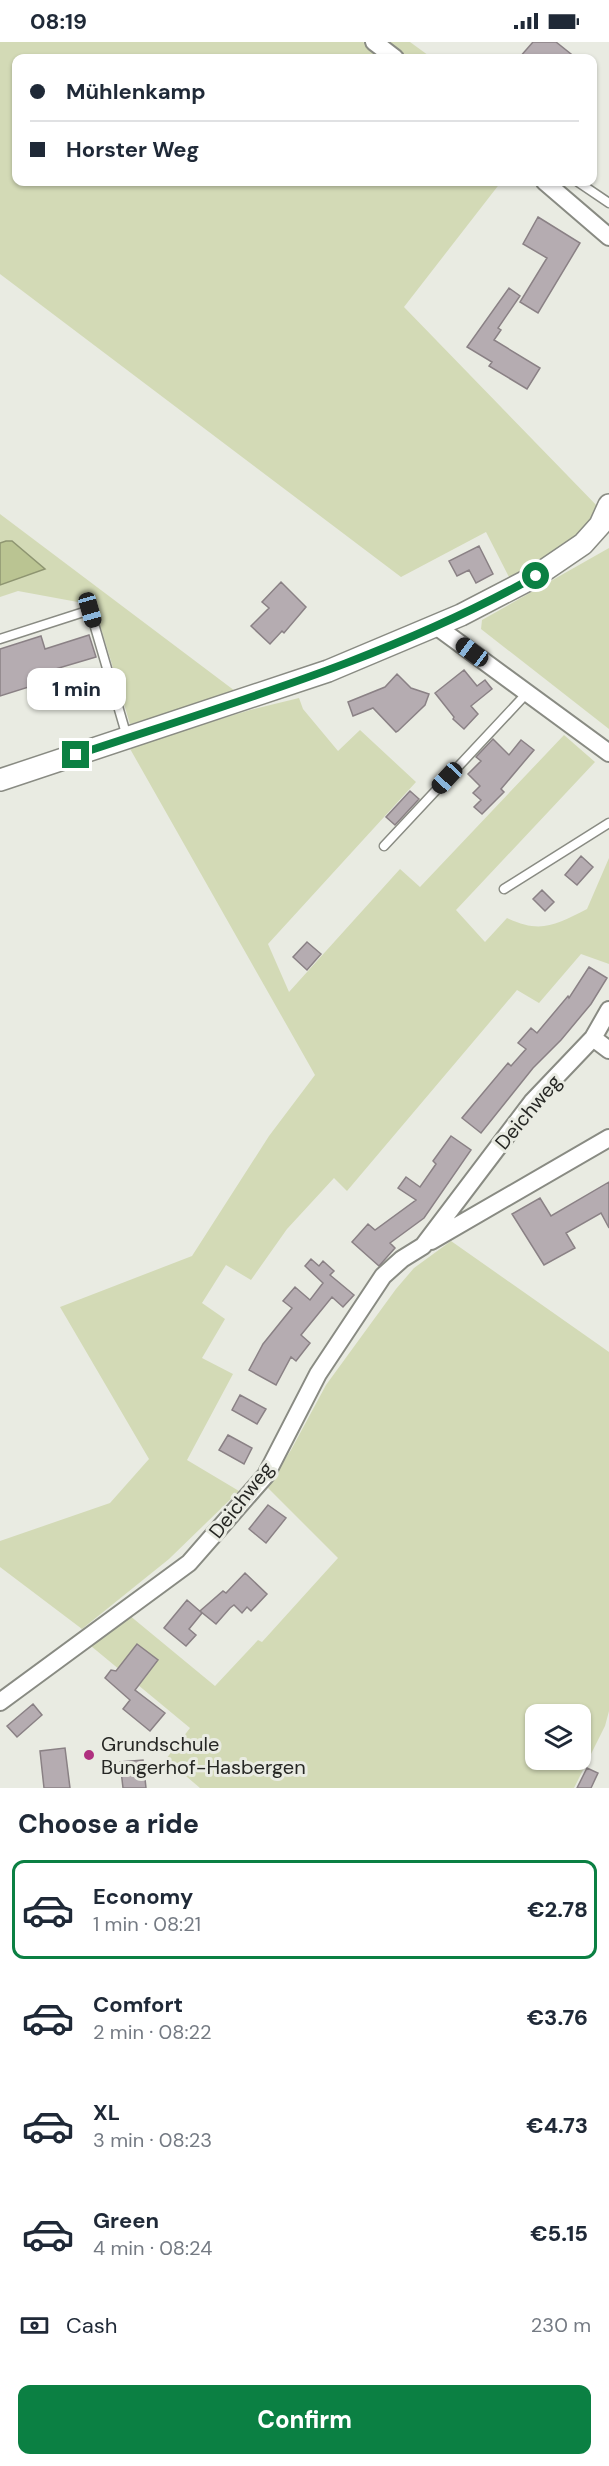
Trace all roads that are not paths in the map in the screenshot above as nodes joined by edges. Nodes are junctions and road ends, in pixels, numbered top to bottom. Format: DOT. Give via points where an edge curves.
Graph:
graph roads {
  1 [pos="374,42"];
  2 [pos="390,54"];
  3 [pos="550,186"];
  4 [pos="584,186"];
  5 [pos="609,203"];
  6 [pos="609,237"];
  7 [pos="609,505"];
  8 [pos="430,628"];
  9 [pos="0,639"];
  10 [pos="527,693"];
  11 [pos="127,738"];
  12 [pos="609,753"];
  13 [pos="0,780"];
  14 [pos="609,823"];
  15 [pos="384,846"];
  16 [pos="504,889"];
  17 [pos="609,1010"];
  18 [pos="593,1038"];
  19 [pos="609,1050"];
  20 [pos="609,1138"];
  21 [pos="423,1246"];
  22 [pos="0,1702"];
  1 -- 2 [label="street"];
  3 -- 6 [label="street"];
  4 -- 5 [label="lane"];
  7 -- 8 [label="street" via="600,525 583,544 558,562 500,597"];
  8 -- 10 [label="street"];
  8 -- 11 [label="street" via="328,671"];
  9 -- 11 [label="lane" via="90,610"];
  10 -- 12 [label="street"];
  10 -- 15 [label="lane"];
  11 -- 13 [label="street"];
  14 -- 16 [label="lane"];
  17 -- 18 [label="street, Deichweg"];
  18 -- 19 [label="street"];
  18 -- 21 [label="street, Deichweg" via="532,1102"];
  20 -- 21 [label="street, Deichweg"];
  21 -- 22 [label="street, Deichweg" via="383,1276 318,1374 266,1475 189,1563"];
}
